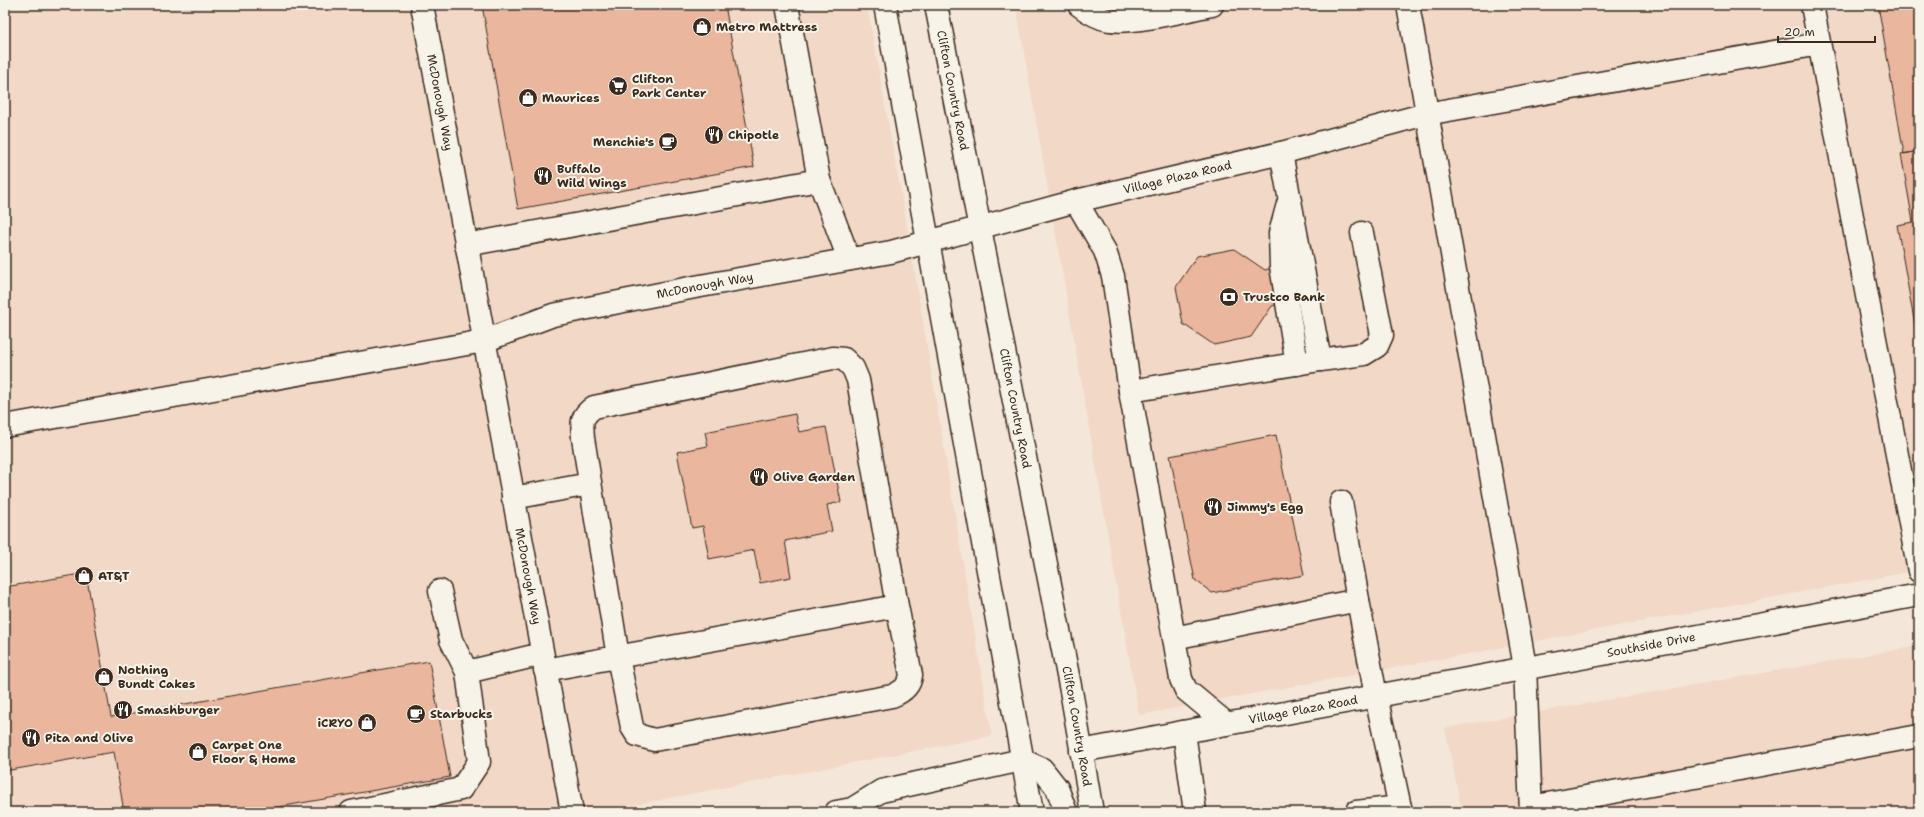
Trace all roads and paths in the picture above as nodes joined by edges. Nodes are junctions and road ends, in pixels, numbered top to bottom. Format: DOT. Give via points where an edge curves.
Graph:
graph roads {
  1 [pos="422,5"];
  2 [pos="787,5"];
  3 [pos="885,5"];
  4 [pos="936,5"];
  5 [pos="1079,5"];
  6 [pos="1212,5"];
  7 [pos="1408,5"];
  8 [pos="1812,5"];
  9 [pos="1819,44"];
  10 [pos="1426,114"];
  11 [pos="1281,153"];
  12 [pos="820,180"];
  13 [pos="1289,200"];
  14 [pos="1076,201"];
  15 [pos="979,228"];
  16 [pos="1362,233"];
  17 [pos="928,242"];
  18 [pos="466,244"];
  19 [pos="849,259"];
  20 [pos="484,341"];
  21 [pos="1320,360"];
  22 [pos="1297,364"];
  23 [pos="1130,391"];
  24 [pos="5,426"];
  25 [pos="590,484"];
  26 [pos="513,498"];
  27 [pos="1341,502"];
  28 [pos="1919,571"];
  29 [pos="440,591"];
  30 [pos="1919,595"];
  31 [pos="1358,600"];
  32 [pos="897,606"];
  33 [pos="1174,638"];
  34 [pos="618,657"];
  35 [pos="544,662"];
  36 [pos="1525,667"];
  37 [pos="466,672"];
  38 [pos="1376,696"];
  39 [pos="1227,724"];
  40 [pos="1184,732"];
  41 [pos="1919,736"];
  42 [pos="1081,751"];
  43 [pos="1022,760"];
  44 [pos="1401,809"];
  45 [pos="1531,810"];
  46 [pos="853,811"];
  47 [pos="351,812"];
  48 [pos="572,812"];
  49 [pos="1032,812"];
  50 [pos="1066,812"];
  51 [pos="1092,812"];
  52 [pos="1195,812"];
  53 [pos="1356,812"];
  1 -- 18 [label="street, McDonough Way"];
  2 -- 12 [label="street"];
  3 -- 17 [label="street"];
  4 -- 15 [label="street, Clifton Country Road"];
  5 -- 6 [label="street" via="1089,13 1108,20 1126,20"];
  7 -- 10 [label="street"];
  8 -- 9 [label="street"];
  9 -- 10 [label="street, Village Plaza Road"];
  9 -- 28 [label="street"];
  10 -- 11 [label="street, Village Plaza Road"];
  10 -- 36 [label="street"];
  11 -- 13 [label="street"];
  11 -- 14 [label="street, Village Plaza Road"];
  12 -- 18 [label="street"];
  12 -- 19 [label="street"];
  13 -- 21 [label="street"];
  13 -- 22 [label="street" via="1280,233 1281,266"];
  14 -- 15 [label="street, Village Plaza Road"];
  14 -- 23 [label="street" via="1105,251 1113,276"];
  15 -- 17 [label="street, Village Plaza Road"];
  15 -- 42 [label="street, Clifton Country Road"];
  16 -- 21 [label="street" via="1382,336 1376,346 1364,354"];
  17 -- 19 [label="street, McDonough Way"];
  17 -- 43 [label="street"];
  18 -- 20 [label="street, McDonough Way"];
  19 -- 20 [label="street, McDonough Way" via="553,315"];
  20 -- 24 [label="street"];
  20 -- 26 [label="street, McDonough Way"];
  21 -- 22 [label="street"];
  22 -- 23 [label="street"];
  23 -- 33 [label="street"];
  25 -- 26 [label="street"];
  25 -- 32 [label="street" via="582,422 585,413 594,407 833,358 844,359 853,368 858,380"];
  25 -- 34 [label="street"];
  26 -- 35 [label="street, McDonough Way"];
  27 -- 31 [label="street"];
  29 -- 37 [label="street" via="452,640"];
  30 -- 36 [label="street, Southside Drive"];
  31 -- 33 [label="street"];
  31 -- 38 [label="street"];
  32 -- 34 [label="street"];
  32 -- 34 [label="street" via="911,675 902,692 861,702 654,740 637,735 632,727"];
  33 -- 39 [label="street" via="1181,679 1186,690"];
  34 -- 35 [label="street"];
  35 -- 37 [label="street"];
  35 -- 48 [label="street, McDonough Way"];
  36 -- 38 [label="street, Village Plaza Road"];
  36 -- 45 [label="street"];
  37 -- 47 [label="street" via="479,762 461,789"];
  38 -- 39 [label="street, Village Plaza Road"];
  38 -- 44 [label="street"];
  39 -- 40 [label="street, Village Plaza Road"];
  40 -- 42 [label="street, Village Plaza Road"];
  40 -- 52 [label="street"];
  41 -- 45 [label="street"];
  42 -- 51 [label="street, Clifton Country Road"];
  43 -- 46 [label="street" via="881,790"];
  43 -- 49 [label="street"];
  43 -- 50 [label="street" via="1042,769 1057,788"];
  44 -- 53 [label="street"];
}
